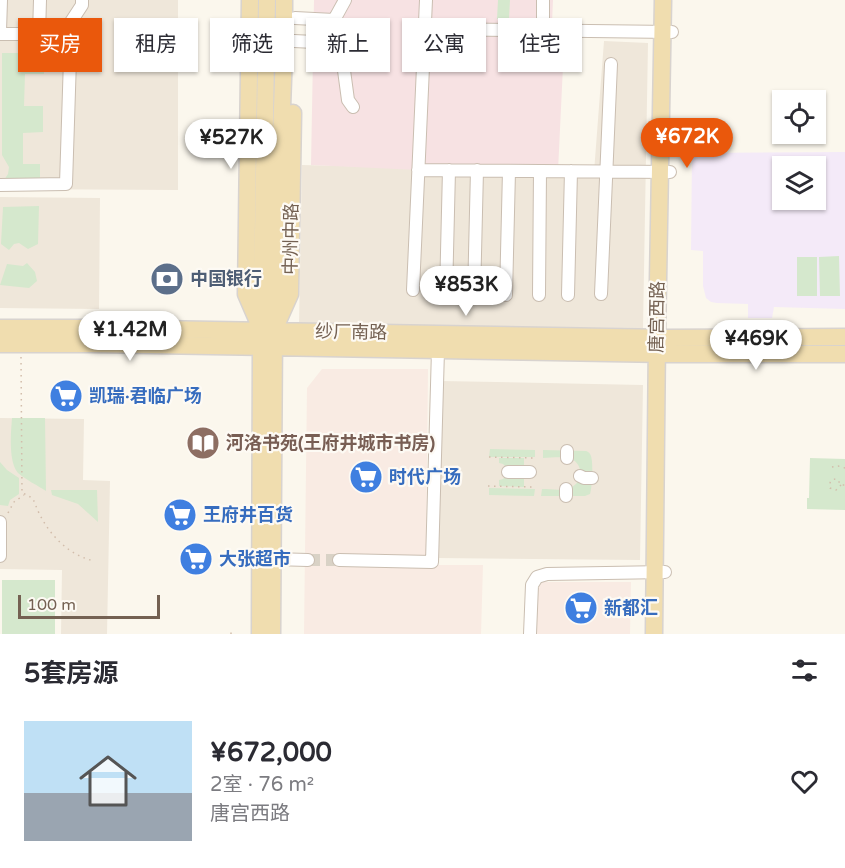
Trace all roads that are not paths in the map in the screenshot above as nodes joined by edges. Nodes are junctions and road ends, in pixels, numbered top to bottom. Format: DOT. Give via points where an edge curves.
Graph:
graph roads {
  1 [pos="1,0"];
  2 [pos="40,0"];
  3 [pos="82,0"];
  4 [pos="250,0"];
  5 [pos="267,0"];
  6 [pos="284,0"];
  7 [pos="295,0"];
  8 [pos="345,0"];
  9 [pos="426,0"];
  10 [pos="543,0"];
  11 [pos="663,0"];
  12 [pos="673,0"];
  13 [pos="39,18"];
  14 [pos="74,18"];
  15 [pos="295,18"];
  16 [pos="335,18"];
  17 [pos="425,18"];
  18 [pos="543,18"];
  19 [pos="306,19"];
  20 [pos="582,31"];
  21 [pos="668,32"];
  22 [pos="0,33"];
  23 [pos="18,33"];
  24 [pos="294,41"];
  25 [pos="306,42"];
  26 [pos="610,64"];
  27 [pos="70,72"];
  28 [pos="294,72"];
  29 [pos="344,72"];
  30 [pos="422,72"];
  31 [pos="353,107"];
  32 [pos="249,110"];
  33 [pos="418,170"];
  34 [pos="449,170"];
  35 [pos="477,170"];
  36 [pos="509,171"];
  37 [pos="540,171"];
  38 [pos="571,171"];
  39 [pos="606,172"];
  40 [pos="665,172"];
  41 [pos="264,178"];
  42 [pos="0,184"];
  43 [pos="413,290"];
  44 [pos="446,294"];
  45 [pos="602,294"];
  46 [pos="506,295"];
  47 [pos="539,295"];
  48 [pos="568,295"];
  49 [pos="474,296"];
  50 [pos="0,328"];
  51 [pos="845,337"];
  52 [pos="268,339"];
  53 [pos="0,344"];
  54 [pos="662,346"];
  55 [pos="438,350"];
  56 [pos="845,354"];
  57 [pos="508,472"];
  58 [pos="530,472"];
  59 [pos="4,518"];
  60 [pos="0,556"];
  61 [pos="273,559"];
  62 [pos="308,560"];
  63 [pos="339,560"];
  64 [pos="660,572"];
  65 [pos="260,634"];
  66 [pos="272,634"];
  67 [pos="530,634"];
  68 [pos="654,634"];
  69 [pos="664,634"];
  1 -- 22 [label="street"];
  2 -- 13 [label="street"];
  3 -- 14 [label="street"];
  4 -- 32 [label="main road, 中州中路"];
  5 -- 41 [label="main road, 中州中路"];
  6 -- 52 [label="main road, 中州中路"];
  7 -- 15 [label="main road, 中州中路"];
  8 -- 16 [label="street"];
  9 -- 17 [label="street"];
  10 -- 18 [label="street"];
  11 -- 21 [label="main road, 唐宫西路"];
  12 -- 21 [label="main road, 唐宫西路"];
  15 -- 19 [label="street"];
  15 -- 24 [label="main road, 中州中路"];
  20 -- 21 [label="street"];
  21 -- 40 [label="main road, 唐宫西路"];
  22 -- 23 [label="street"];
  24 -- 25 [label="street"];
  26 -- 39 [label="street"];
  27 -- 42 [label="street" via="66,184"];
  28 -- 52 [label="main road, 中州中路" via="290,294"];
  29 -- 31 [label="street" via="348,100"];
  30 -- 33 [label="street"];
  32 -- 41 [label="main road"];
  32 -- 52 [label="main road, 中州中路" via="246,294"];
  33 -- 34 [label="street"];
  33 -- 43 [label="street"];
  34 -- 35 [label="street"];
  34 -- 44 [label="street"];
  35 -- 36 [label="street"];
  35 -- 49 [label="street"];
  36 -- 37 [label="street"];
  36 -- 46 [label="street"];
  37 -- 38 [label="street"];
  37 -- 47 [label="street"];
  38 -- 39 [label="street"];
  38 -- 48 [label="street"];
  39 -- 40 [label="street"];
  39 -- 45 [label="street"];
  40 -- 54 [label="main road, 唐宫西路"];
  41 -- 52 [label="main road, 中州中路"];
  50 -- 52 [label="main road, 纱厂南路"];
  51 -- 54 [label="main road, 纱厂南路"];
  52 -- 53 [label="main road, 纱厂南路"];
  52 -- 54 [label="main road, 纱厂南路"];
  52 -- 55 [label="main road, 纱厂南路"];
  52 -- 61 [label="main road, 中州中路"];
  52 -- 65 [label="main road, 中州中路"];
  54 -- 55 [label="main road, 纱厂南路"];
  54 -- 56 [label="main road, 纱厂南路"];
  54 -- 64 [label="main road, 唐宫西路"];
  55 -- 63 [label="street" via="432,562"];
  57 -- 58 [label="street"];
  59 -- 60 [label="street"];
  61 -- 62 [label="street"];
  61 -- 66 [label="main road, 中州中路"];
  64 -- 67 [label="street" via="537,577 532,585"];
  64 -- 68 [label="main road, 唐宫西路"];
  64 -- 69 [label="main road, 唐宫西路"];
}
